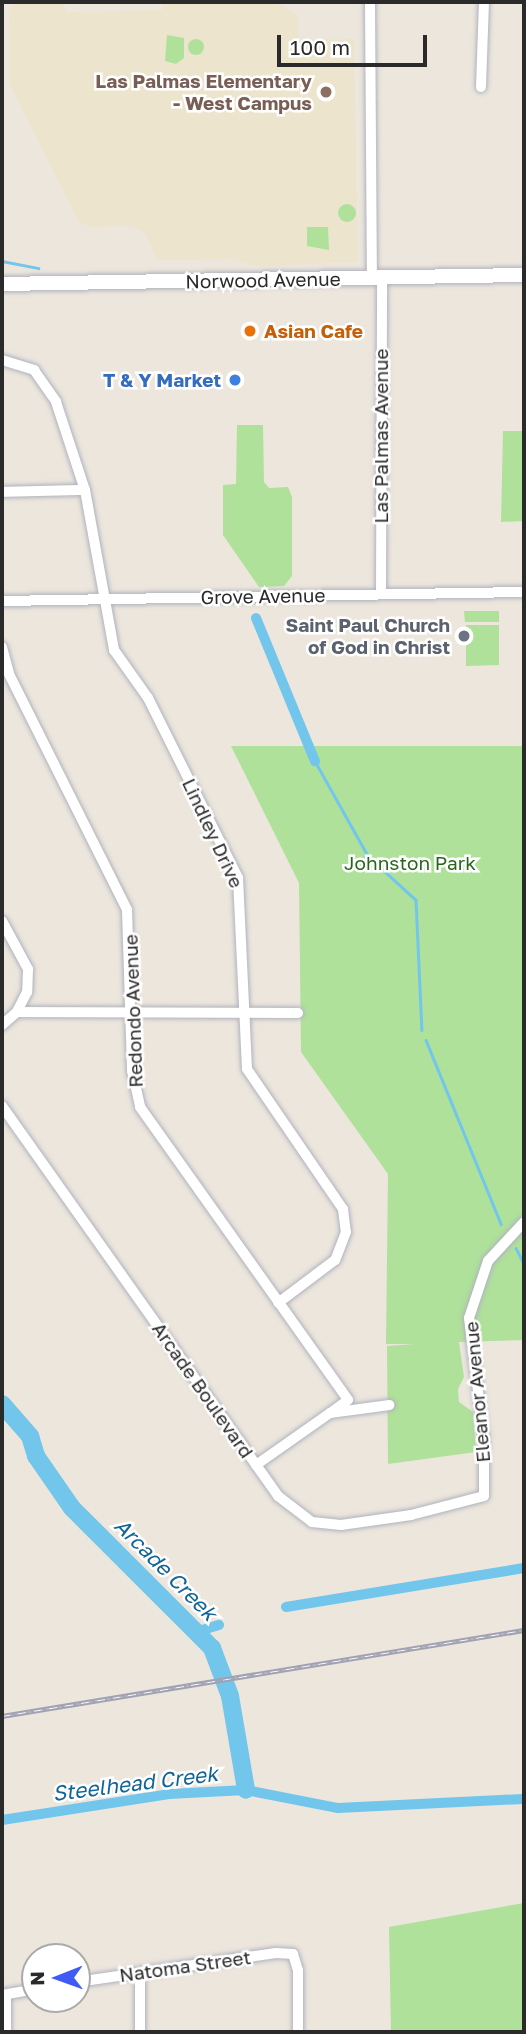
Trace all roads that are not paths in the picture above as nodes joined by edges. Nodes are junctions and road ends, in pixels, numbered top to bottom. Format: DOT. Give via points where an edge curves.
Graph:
graph roads {
  1 [pos="370,2"];
  2 [pos="484,2"];
  3 [pos="481,87"];
  4 [pos="524,275"];
  5 [pos="377,278"];
  6 [pos="2,284"];
  7 [pos="2,360"];
  8 [pos="85,490"];
  9 [pos="2,492"];
  10 [pos="524,592"];
  11 [pos="380,594"];
  12 [pos="2,601"];
  13 [pos="104,602"];
  14 [pos="2,647"];
  15 [pos="2,921"];
  16 [pos="17,1012"];
  17 [pos="298,1013"];
  18 [pos="243,1014"];
  19 [pos="131,1015"];
  20 [pos="2,1025"];
  21 [pos="2,1106"];
  22 [pos="524,1222"];
  23 [pos="278,1303"];
  24 [pos="389,1405"];
  25 [pos="330,1413"];
  26 [pos="256,1465"];
  27 [pos="484,1496"];
  28 [pos="140,1973"];
  29 [pos="91,1980"];
  30 [pos="4,1995"];
  31 [pos="6,2032"];
  32 [pos="141,2032"];
  33 [pos="298,2032"];
  1 -- 5 [label="street, Las Palmas Avenue"];
  2 -- 3 [label="street"];
  4 -- 5 [label="main road, Norwood Avenue"];
  5 -- 6 [label="main road, Norwood Avenue"];
  5 -- 11 [label="street, Las Palmas Avenue"];
  7 -- 8 [label="street, Lindley Drive" via="28,366 45,384 56,402"];
  8 -- 9 [label="street"];
  8 -- 13 [label="street, Lindley Drive"];
  10 -- 11 [label="street, Grove Avenue"];
  11 -- 13 [label="street, Grove Avenue"];
  12 -- 13 [label="street, Grove Avenue"];
  13 -- 18 [label="street, Lindley Drive" via="114,650 148,698 238,878"];
  14 -- 19 [label="street, Redondo Avenue" via="9,674 127,910"];
  15 -- 16 [label="street" via="28,970 27,992"];
  16 -- 19 [label="street"];
  16 -- 20 [label="street"];
  17 -- 18 [label="street"];
  18 -- 19 [label="street"];
  18 -- 23 [label="street, Lindley Drive" via="243,1055 250,1076 337,1196 345,1217 344,1239 334,1260"];
  19 -- 23 [label="street, Redondo Avenue" via="132,1079 147,1121"];
  21 -- 26 [label="street, Arcade Boulevard"];
  22 -- 27 [label="street, Eleanor Avenue" via="488,1261 469,1318 484,1440"];
  23 -- 25 [label="street, Redondo Avenue" via="348,1400"];
  24 -- 25 [label="street"];
  25 -- 26 [label="street"];
  26 -- 27 [label="street, Arcade Boulevard" via="288,1507 326,1525 411,1515"];
  28 -- 29 [label="street, Natoma Street"];
  28 -- 32 [label="street"];
  28 -- 33 [label="street, Natoma Street" via="293,1954 298,1970"];
  30 -- 31 [label="street"];
}
